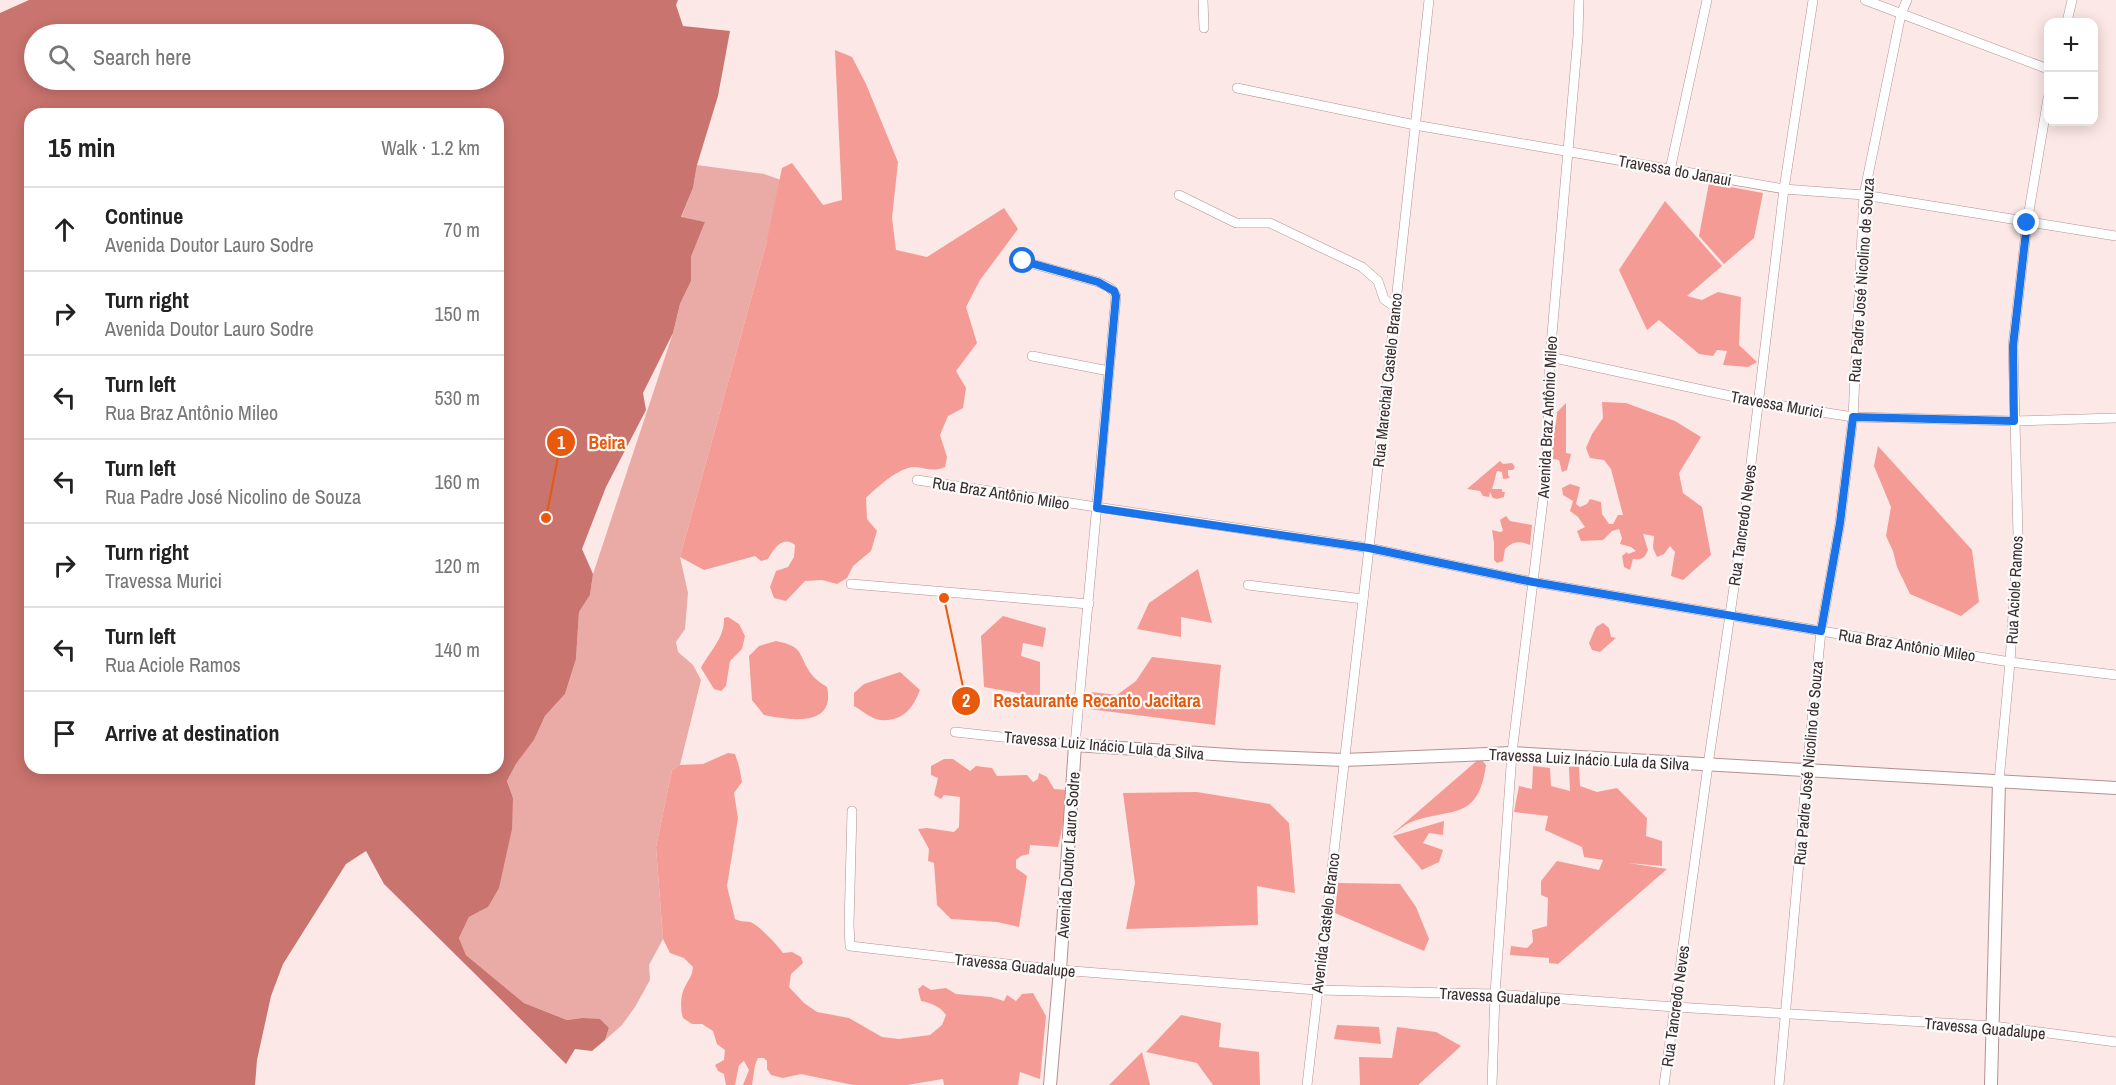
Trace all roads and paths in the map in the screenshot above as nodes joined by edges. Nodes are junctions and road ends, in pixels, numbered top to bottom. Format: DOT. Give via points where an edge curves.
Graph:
graph roads {
  1 [pos="1203,0"];
  2 [pos="1429,0"];
  3 [pos="1579,0"];
  4 [pos="1707,0"];
  5 [pos="1813,0"];
  6 [pos="1865,0"];
  7 [pos="1907,0"];
  8 [pos="2072,0"];
  9 [pos="1901,14"];
  10 [pos="2068,18"];
  11 [pos="1204,28"];
  12 [pos="2044,67"];
  13 [pos="1237,88"];
  14 [pos="1415,125"];
  15 [pos="2044,126"];
  16 [pos="1567,152"];
  17 [pos="1670,170"];
  18 [pos="1784,189"];
  19 [pos="1179,195"];
  20 [pos="1863,195"];
  21 [pos="2027,223"];
  22 [pos="2116,236"];
  23 [pos="1023,261"];
  24 [pos="1395,307"];
  25 [pos="1032,356"];
  26 [pos="1550,357"];
  27 [pos="1109,371"];
  28 [pos="1758,402"];
  29 [pos="1853,417"];
  30 [pos="2116,418"];
  31 [pos="2014,421"];
  32 [pos="917,480"];
  33 [pos="1097,508"];
  34 [pos="1369,548"];
  35 [pos="1533,582"];
  36 [pos="851,584"];
  37 [pos="1248,585"];
  38 [pos="1363,599"];
  39 [pos="1089,604"];
  40 [pos="1730,614"];
  41 [pos="1821,631"];
  42 [pos="2010,662"];
  43 [pos="2116,675"];
  44 [pos="955,732"];
  45 [pos="1076,745"];
  46 [pos="1512,753"];
  47 [pos="1344,760"];
  48 [pos="1708,765"];
  49 [pos="1807,771"];
  50 [pos="1998,782"];
  51 [pos="2116,788"];
  52 [pos="852,811"];
  53 [pos="1060,970"];
  54 [pos="1317,990"];
  55 [pos="1495,994"];
  56 [pos="1675,1007"];
  57 [pos="1785,1014"];
  58 [pos="1993,1026"];
  59 [pos="2116,1042"];
  60 [pos="1050,1085"];
  61 [pos="1307,1085"];
  62 [pos="1492,1085"];
  63 [pos="1664,1085"];
  64 [pos="1779,1085"];
  65 [pos="1991,1085"];
  1 -- 11 [label="street"];
  2 -- 14 [label="street, Rua Marechal Castelo Branco"];
  3 -- 16 [label="street, Avenida Braz Antônio Mileo"];
  4 -- 17 [label="street"];
  5 -- 18 [label="street, Rua Tancredo Neves"];
  6 -- 9 [label="street"];
  7 -- 9 [label="street, Rua Padre José Nicolino de Souza"];
  8 -- 10 [label="street"];
  9 -- 12 [label="street"];
  9 -- 20 [label="street, Rua Padre José Nicolino de Souza"];
  13 -- 14 [label="street, Travessa do Janaui"];
  14 -- 16 [label="street, Travessa do Janaui"];
  14 -- 24 [label="street, Rua Marechal Castelo Branco"];
  15 -- 21 [label="street, Rua Aciole Ramos"];
  16 -- 17 [label="street, Travessa do Janaui"];
  16 -- 26 [label="street, Avenida Braz Antônio Mileo"];
  17 -- 18 [label="street, Travessa do Janaui"];
  18 -- 20 [label="street, Travessa do Janaui"];
  18 -- 28 [label="street, Rua Tancredo Neves"];
  19 -- 24 [label="street" via="1236,223 1270,223 1362,267 1378,281 1384,298"];
  20 -- 21 [label="street, Travessa do Janaui"];
  20 -- 29 [label="street, Rua Padre José Nicolino de Souza"];
  21 -- 22 [label="street, Travessa do Janaui"];
  21 -- 31 [label="street, Rua Aciole Ramos" via="2013,346"];
  23 -- 27 [label="street, Avenida Doutor Lauro Sodre" via="1098,282 1114,291"];
  24 -- 34 [label="street, Rua Marechal Castelo Branco"];
  25 -- 27 [label="street"];
  26 -- 28 [label="street, Travessa Murici"];
  26 -- 35 [label="street, Avenida Braz Antônio Mileo" via="1548,451"];
  27 -- 33 [label="street, Avenida Doutor Lauro Sodre"];
  28 -- 29 [label="street, Travessa Murici"];
  28 -- 40 [label="street, Rua Tancredo Neves"];
  29 -- 31 [label="street, Travessa Murici"];
  29 -- 41 [label="street, Rua Padre José Nicolino de Souza"];
  30 -- 31 [label="street, Travessa Murici"];
  31 -- 42 [label="street, Rua Aciole Ramos" via="2018,534"];
  32 -- 33 [label="street, Rua Braz Antônio Mileo"];
  33 -- 34 [label="street, Rua Braz Antônio Mileo"];
  33 -- 39 [label="street, Avenida Doutor Lauro Sodre"];
  34 -- 35 [label="street, Rua Braz Antônio Mileo"];
  34 -- 38 [label="street, Rua Marechal Castelo Branco"];
  35 -- 40 [label="street, Rua Braz Antônio Mileo"];
  35 -- 46 [label="street, Avenida Braz Antônio Mileo"];
  36 -- 39 [label="street"];
  37 -- 38 [label="street"];
  38 -- 47 [label="street, Rua Marechal Castelo Branco"];
  39 -- 45 [label="street, Avenida Doutor Lauro Sodre"];
  40 -- 41 [label="street, Rua Braz Antônio Mileo"];
  40 -- 48 [label="street, Rua Tancredo Neves"];
  41 -- 42 [label="street, Rua Braz Antônio Mileo"];
  41 -- 49 [label="street, Rua Padre José Nicolino de Souza"];
  42 -- 43 [label="street, Rua Braz Antônio Mileo"];
  42 -- 50 [label="street, Rua Aciole Ramos"];
  44 -- 45 [label="street, Travessa Luiz Inácio Lula da Silva"];
  45 -- 47 [label="street, Travessa Luiz Inácio Lula da Silva"];
  45 -- 53 [label="street, Avenida Doutor Lauro Sodre"];
  46 -- 47 [label="street, Travessa Luiz Inácio Lula da Silva"];
  46 -- 48 [label="street, Travessa Luiz Inácio Lula da Silva"];
  46 -- 55 [label="street, Avenida Braz Antônio Mileo"];
  47 -- 54 [label="street, Avenida Castelo Branco"];
  48 -- 49 [label="street, Travessa Luiz Inácio Lula da Silva"];
  48 -- 56 [label="street, Rua Tancredo Neves"];
  49 -- 50 [label="street, Travessa Luiz Inácio Lula da Silva"];
  49 -- 57 [label="street, Rua Padre José Nicolino de Souza"];
  50 -- 51 [label="street, Travessa Luiz Inácio Lula da Silva"];
  50 -- 58 [label="street, Rua Aciole Ramos"];
  52 -- 53 [label="street, Travessa Guadalupe" via="850,946"];
  53 -- 54 [label="street, Travessa Guadalupe"];
  53 -- 60 [label="street, Avenida Doutor Lauro Sodre"];
  54 -- 55 [label="street, Travessa Guadalupe"];
  54 -- 61 [label="street, Avenida Castelo Branco"];
  55 -- 56 [label="street, Travessa Guadalupe"];
  55 -- 62 [label="street, Avenida Braz Antônio Mileo"];
  56 -- 57 [label="street, Travessa Guadalupe"];
  56 -- 63 [label="street, Rua Tancredo Neves"];
  57 -- 58 [label="street, Travessa Guadalupe"];
  57 -- 64 [label="street, Rua Padre José Nicolino de Souza"];
  58 -- 59 [label="street, Travessa Guadalupe"];
  58 -- 65 [label="street, Rua Aciole Ramos"];
}
